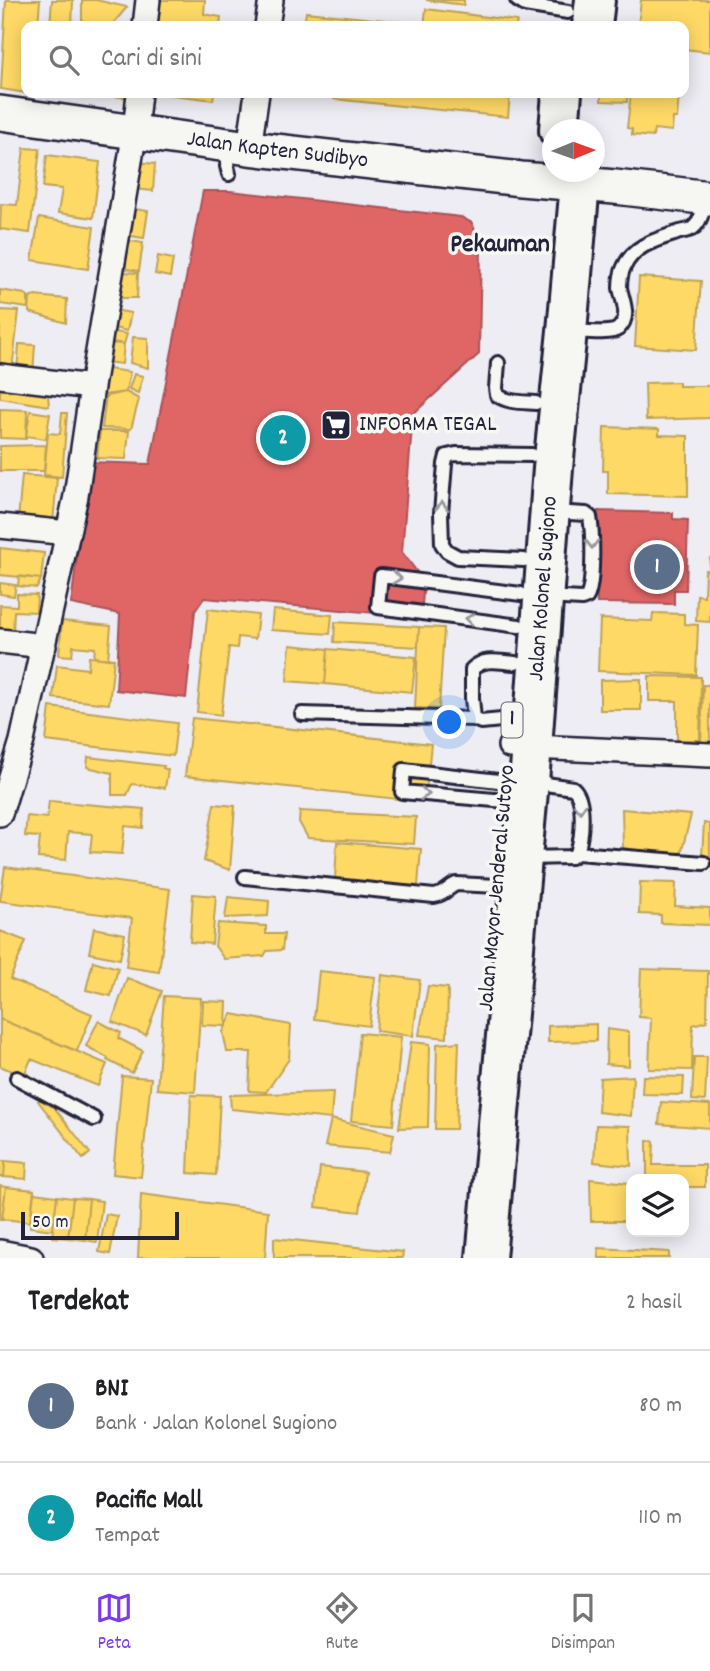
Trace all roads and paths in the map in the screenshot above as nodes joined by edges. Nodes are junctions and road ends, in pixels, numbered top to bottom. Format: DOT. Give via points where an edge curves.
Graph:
graph roads {
  1 [pos="148,0"];
  2 [pos="271,0"];
  3 [pos="517,0"];
  4 [pos="578,13"];
  5 [pos="146,21"];
  6 [pos="268,21"];
  7 [pos="138,98"];
  8 [pos="255,98"];
  9 [pos="562,98"];
  10 [pos="586,98"];
  11 [pos="0,113"];
  12 [pos="560,119"];
  13 [pos="585,119"];
  14 [pos="135,131"];
  15 [pos="236,156"];
  16 [pos="542,175"];
  17 [pos="567,182"];
  18 [pos="568,182"];
  19 [pos="601,182"];
  20 [pos="708,198"];
  21 [pos="567,331"];
  22 [pos="498,363"];
  23 [pos="0,376"];
  24 [pos="92,387"];
  25 [pos="537,403"];
  26 [pos="532,455"];
  27 [pos="0,526"];
  28 [pos="68,533"];
  29 [pos="527,594"];
  30 [pos="0,641"];
  31 [pos="44,646"];
  32 [pos="515,663"];
  33 [pos="302,714"];
  34 [pos="474,719"];
  35 [pos="710,755"];
  36 [pos="516,763"];
  37 [pos="0,814"];
  38 [pos="577,853"];
  39 [pos="705,863"];
  40 [pos="510,872"];
  41 [pos="245,877"];
  42 [pos="17,1078"];
  43 [pos="94,1119"];
  44 [pos="0,1252"];
  45 [pos="31,1258"];
  46 [pos="463,1258"];
  47 [pos="485,1258"];
  1 -- 5 [label="street"];
  2 -- 6 [label="street"];
  3 -- 4 [label="lane"];
  7 -- 14 [label="street"];
  8 -- 15 [label="street"];
  9 -- 12 [label="highway"];
  10 -- 13 [label="highway"];
  11 -- 14 [label="main road, Jalan Kapten Sudibyo"];
  14 -- 15 [label="main road, Jalan Kapten Sudibyo"];
  14 -- 24 [label="street"];
  15 -- 16 [label="main road, Jalan Kapten Sudibyo"];
  17 -- 25 [label="highway, Jalan Mayor Jenderal Sutoyo / 1"];
  18 -- 21 [label="highway, Jalan Kolonel Sugiono / 1"];
  19 -- 20 [label="main road, Jalan Kapten Sudibyo"];
  20 -- 21 [label="lane" via="693,228 651,242 630,256 620,285 625,316 619,328 613,332"];
  21 -- 29 [label="highway, Jalan Kolonel Sugiono / 1, one-way" via="550,511"];
  22 -- 25 [label="lane" via="498,395 509,401"];
  23 -- 24 [label="street"];
  24 -- 28 [label="street"];
  25 -- 26 [label="highway, Jalan Mayor Jenderal Sutoyo / 1"];
  26 -- 29 [label="highway, Jalan Mayor Jenderal Sutoyo / 1"];
  29 -- 26 [label="lane, one-way" via="447,551 442,544 441,513 447,456"];
  27 -- 28 [label="street"];
  28 -- 31 [label="street"];
  29 -- 29 [label="lane, one-way" via="378,607 381,576"];
  29 -- 32 [label="highway, Jalan Mayor Jenderal Sutoyo / 1"];
  29 -- 36 [label="highway, Jalan Kolonel Sugiono / 1"];
  30 -- 31 [label="street"];
  31 -- 37 [label="street"];
  32 -- 34 [label="lane" via="480,662 472,669"];
  32 -- 36 [label="highway, Jalan Mayor Jenderal Sutoyo / 1"];
  33 -- 34 [label="lane"];
  34 -- 36 [label="lane"];
  35 -- 36 [label="street"];
  36 -- 36 [label="lane, one-way" via="404,770 402,792"];
  36 -- 38 [label="lane, one-way" via="578,792"];
  36 -- 40 [label="highway, Jalan Mayor Jenderal Sutoyo / 1"];
  38 -- 39 [label="lane"];
  38 -- 40 [label="lane"];
  40 -- 41 [label="lane" via="456,884 434,897"];
  40 -- 46 [label="highway, Jalan Mayor Jenderal Sutoyo / 1"];
  40 -- 47 [label="highway, 1"];
  42 -- 43 [label="lane"];
  44 -- 45 [label="street"];
}
